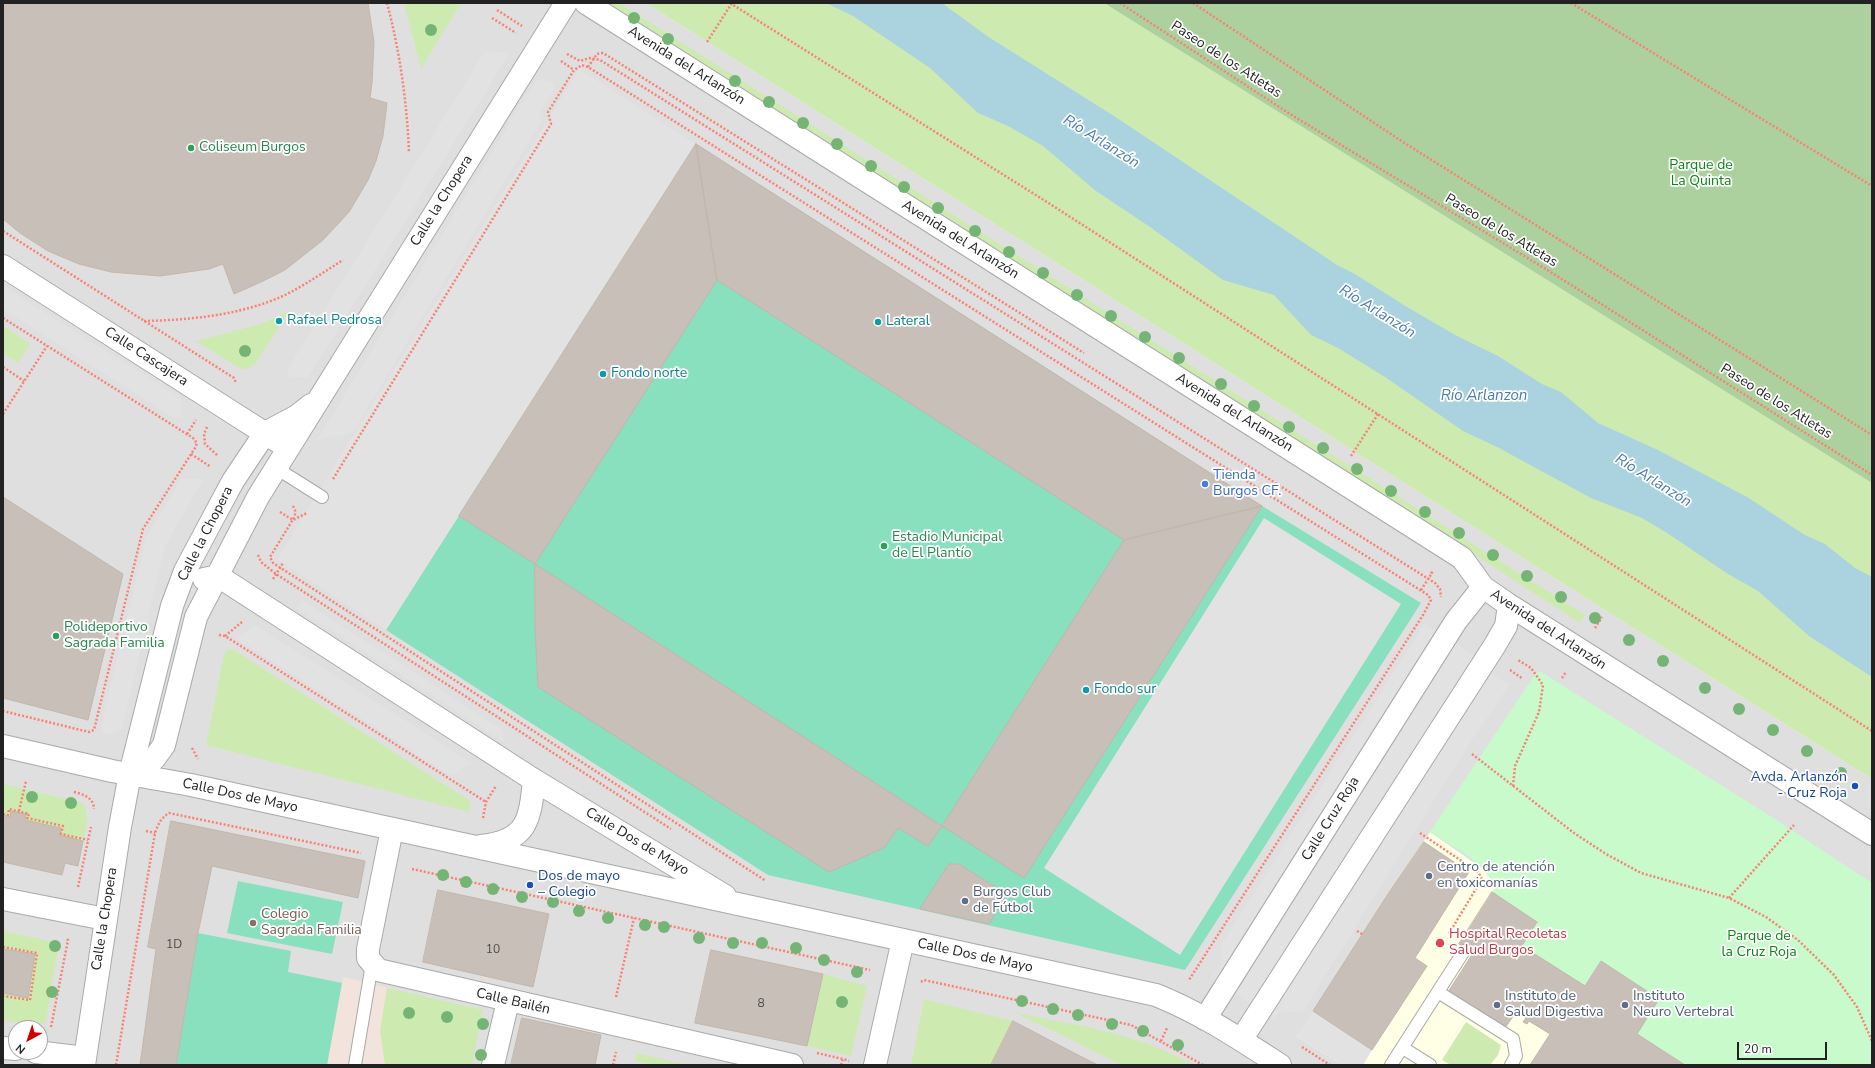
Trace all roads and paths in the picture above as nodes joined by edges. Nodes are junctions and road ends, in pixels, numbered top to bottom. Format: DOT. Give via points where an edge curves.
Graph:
graph roads {
  1 [pos="387,3"];
  2 [pos="566,3"];
  3 [pos="586,3"];
  4 [pos="731,3"];
  5 [pos="1120,3"];
  6 [pos="1192,3"];
  7 [pos="1571,3"];
  8 [pos="543,39"];
  9 [pos="707,42"];
  10 [pos="593,58"];
  11 [pos="588,67"];
  12 [pos="409,153"];
  13 [pos="1872,186"];
  14 [pos="343,260"];
  15 [pos="3,266"];
  16 [pos="3,318"];
  17 [pos="132,319"];
  18 [pos="47,346"];
  19 [pos="1089,356"];
  20 [pos="3,367"];
  21 [pos="24,381"];
  22 [pos="319,399"];
  23 [pos="3,414"];
  24 [pos="1378,414"];
  25 [pos="265,433"];
  26 [pos="1872,435"];
  27 [pos="288,448"];
  28 [pos="1350,458"];
  29 [pos="276,468"];
  30 [pos="1872,475"];
  31 [pos="322,497"];
  32 [pos="290,503"];
  33 [pos="277,518"];
  34 [pos="293,520"];
  35 [pos="258,553"];
  36 [pos="283,562"];
  37 [pos="1427,567"];
  38 [pos="280,568"];
  39 [pos="276,574"];
  40 [pos="218,576"];
  41 [pos="1429,579"];
  42 [pos="1483,587"];
  43 [pos="1421,590"];
  44 [pos="1509,605"];
  45 [pos="170,617"];
  46 [pos="1456,621"];
  47 [pos="214,635"];
  48 [pos="1495,644"];
  49 [pos="3,711"];
  50 [pos="1872,731"];
  51 [pos="528,737"];
  52 [pos="3,746"];
  53 [pos="191,746"];
  54 [pos="1472,754"];
  55 [pos="510,765"];
  56 [pos="130,774"];
  57 [pos="18,779"];
  58 [pos="534,780"];
  59 [pos="26,781"];
  60 [pos="34,782"];
  61 [pos="191,785"];
  62 [pos="1513,786"];
  63 [pos="71,791"];
  64 [pos="486,802"];
  65 [pos="19,811"];
  66 [pos="3,814"];
  67 [pos="94,814"];
  68 [pos="183,816"];
  69 [pos="92,822"];
  70 [pos="1794,825"];
  71 [pos="392,829"];
  72 [pos="674,832"];
  73 [pos="1420,833"];
  74 [pos="1872,834"];
  75 [pos="88,840"];
  76 [pos="476,847"];
  77 [pos="385,866"];
  78 [pos="81,874"];
  79 [pos="469,882"];
  80 [pos="774,883"];
  81 [pos="1729,898"];
  82 [pos="3,899"];
  83 [pos="740,904"];
  84 [pos="634,918"];
  85 [pos="105,919"];
  86 [pos="1357,931"];
  87 [pos="1362,934"];
  88 [pos="62,935"];
  89 [pos="903,940"];
  90 [pos="3,947"];
  91 [pos="1464,950"];
  92 [pos="1457,961"];
  93 [pos="372,964"];
  94 [pos="1183,976"];
  95 [pos="895,978"];
  96 [pos="1190,978"];
  97 [pos="1195,980"];
  98 [pos="1187,983"];
  99 [pos="1438,992"];
  100 [pos="3,996"];
  101 [pos="508,1001"];
  102 [pos="615,1001"];
  103 [pos="1206,1019"];
  104 [pos="52,1027"];
  105 [pos="1242,1040"];
  106 [pos="1872,1041"];
  107 [pos="1403,1048"];
  108 [pos="48,1054"];
  109 [pos="84,1061"];
  110 [pos="116,1065"];
  111 [pos="356,1065"];
  112 [pos="493,1065"];
  113 [pos="792,1065"];
  114 [pos="875,1065"];
  115 [pos="1203,1065"];
  116 [pos="1280,1065"];
  117 [pos="1391,1065"];
  118 [pos="1430,1065"];
  119 [pos="1511,1065"];
  1 -- 12 [label="path" via="403,85"];
  2 -- 8 [label="street, Calle la Chopera"];
  3 -- 42 [label="street, Avenida del Arlanzón" via="1462,558"];
  4 -- 9 [label="path, bridge"];
  4 -- 24 [label="path"];
  5 -- 30 [label="path, Paseo de los Atletas" via="1290,114 1549,272"];
  6 -- 26 [label="path" via="1406,144"];
  7 -- 13 [label="path"];
  8 -- 10 [label="path" via="577,60"];
  8 -- 22 [label="street, Calle la Chopera"];
  10 -- 11 [label="path"];
  10 -- 19 [label="path" via="603,52"];
  10 -- 41 [label="path" via="600,60"];
  11 -- 31 [label="path" via="582,65 574,70 548,112 551,124"];
  11 -- 43 [label="path"];
  14 -- 17 [label="path" via="285,295 243,309 201,318"];
  15 -- 25 [label="street, Calle Cascajera"];
  16 -- 18 [label="path"];
  18 -- 21 [label="path"];
  18 -- 49 [label="path" via="193,438 197,443 143,529 94,730 89,732"];
  20 -- 21 [label="path"];
  21 -- 23 [label="path"];
  22 -- 25 [label="street, Calle la Chopera" via="297,416"];
  22 -- 27 [label="street, Calle la Chopera"];
  24 -- 28 [label="path"];
  24 -- 50 [label="path"];
  25 -- 27 [label="street, Calle Cascajera"];
  25 -- 45 [label="street, Calle la Chopera" via="233,481 185,571"];
  27 -- 29 [label="street, Calle la Chopera"];
  29 -- 31 [label="lane"];
  29 -- 40 [label="street, Calle la Chopera" via="258,497"];
  31 -- 34 [label="path" via="308,512"];
  32 -- 34 [label="path" via="295,510"];
  33 -- 34 [label="path" via="281,512"];
  34 -- 38 [label="path" via="270,557"];
  35 -- 39 [label="path" via="261,562"];
  36 -- 38 [label="path"];
  37 -- 41 [label="path" via="1432,573"];
  38 -- 39 [label="path"];
  38 -- 80 [label="path" via="766,881"];
  39 -- 51 [label="path"];
  40 -- 45 [label="street" via="200,580 184,594"];
  40 -- 55 [label="street, Calle Dos de Mayo"];
  40 -- 56 [label="street, Calle la Chopera" via="196,616 164,745 154,759"];
  41 -- 43 [label="path"];
  41 -- 46 [label="path" via="1440,589 1444,610"];
  42 -- 44 [label="street, Avenida del Arlanzón"];
  42 -- 46 [label="street, Calle Cruz Roja"];
  43 -- 96 [label="path" via="1431,600 1424,615"];
  44 -- 48 [label="street" via="1506,626"];
  44 -- 74 [label="street, Avenida del Arlanzón"];
  45 -- 56 [label="street, Calle la Chopera"];
  46 -- 103 [label="street, Calle Cruz Roja"];
  47 -- 64 [label="path" via="225,636"];
  48 -- 62 [label="path" via="1531,668 1543,685 1539,712 1515,766"];
  48 -- 105 [label="street"];
  51 -- 55 [label="path"];
  51 -- 72 [label="path"];
  52 -- 56 [label="street, Calle Dos de Mayo"];
  53 -- 61 [label="path" via="198,758"];
  54 -- 62 [label="path"];
  55 -- 58 [label="street, Calle Dos de Mayo"];
  55 -- 64 [label="path"];
  56 -- 61 [label="street, Calle Dos de Mayo"];
  56 -- 85 [label="street, Calle la Chopera"];
  57 -- 59 [label="path"];
  58 -- 76 [label="street, Calle Dos de Mayo" via="530,816 521,832 495,845"];
  58 -- 83 [label="street, Calle Dos de Mayo"];
  59 -- 60 [label="path"];
  59 -- 65 [label="path"];
  61 -- 68 [label="path"];
  61 -- 71 [label="street, Calle Dos de Mayo"];
  62 -- 81 [label="path" via="1574,833 1641,873"];
  63 -- 67 [label="path" via="90,799 94,806"];
  64 -- 76 [label="path"];
  65 -- 66 [label="path" via="9,809 8,815"];
  65 -- 75 [label="path" via="28,814 27,818 63,826 61,834"];
  68 -- 77 [label="path" via="360,853 368,855 370,863"];
  68 -- 110 [label="path" via="169,813 159,823 155,833"];
  69 -- 75 [label="path"];
  70 -- 81 [label="path"];
  71 -- 76 [label="street, Calle Dos de Mayo"];
  71 -- 77 [label="street"];
  73 -- 92 [label="path" via="1474,869 1482,879 1444,941 1441,952"];
  75 -- 78 [label="path"];
  76 -- 79 [label="path"];
  76 -- 83 [label="street, Calle Dos de Mayo"];
  77 -- 79 [label="path" via="403,870 407,868"];
  77 -- 93 [label="street" via="368,949 368,958"];
  79 -- 84 [label="path"];
  81 -- 106 [label="path" via="1766,917 1798,940 1834,975 1857,1007"];
  82 -- 85 [label="street"];
  83 -- 89 [label="street, Calle Dos de Mayo"];
  84 -- 95 [label="path" via="870,970 873,974"];
  84 -- 102 [label="path"];
  85 -- 109 [label="street, Calle la Chopera"];
  86 -- 87 [label="path"];
  88 -- 104 [label="path" via="68,940"];
  89 -- 95 [label="street"];
  89 -- 103 [label="street, Calle Dos de Mayo" via="1156,995"];
  90 -- 100 [label="path" via="38,953 30,1000"];
  91 -- 92 [label="lane"];
  92 -- 99 [label="lane"];
  93 -- 101 [label="street, Calle Bailén" via="385,973"];
  93 -- 111 [label="lane"];
  94 -- 96 [label="path"];
  95 -- 114 [label="street"];
  95 -- 115 [label="path" via="919,983 924,980 1131,1025"];
  96 -- 97 [label="path"];
  96 -- 98 [label="path"];
  99 -- 107 [label="lane"];
  99 -- 119 [label="lane" via="1513,1039 1516,1056"];
  101 -- 112 [label="street"];
  101 -- 113 [label="street, Calle Bailén"];
  103 -- 105 [label="street"];
  105 -- 116 [label="street"];
  107 -- 117 [label="lane"];
  107 -- 118 [label="lane"];
  108 -- 109 [label="street"];
}
